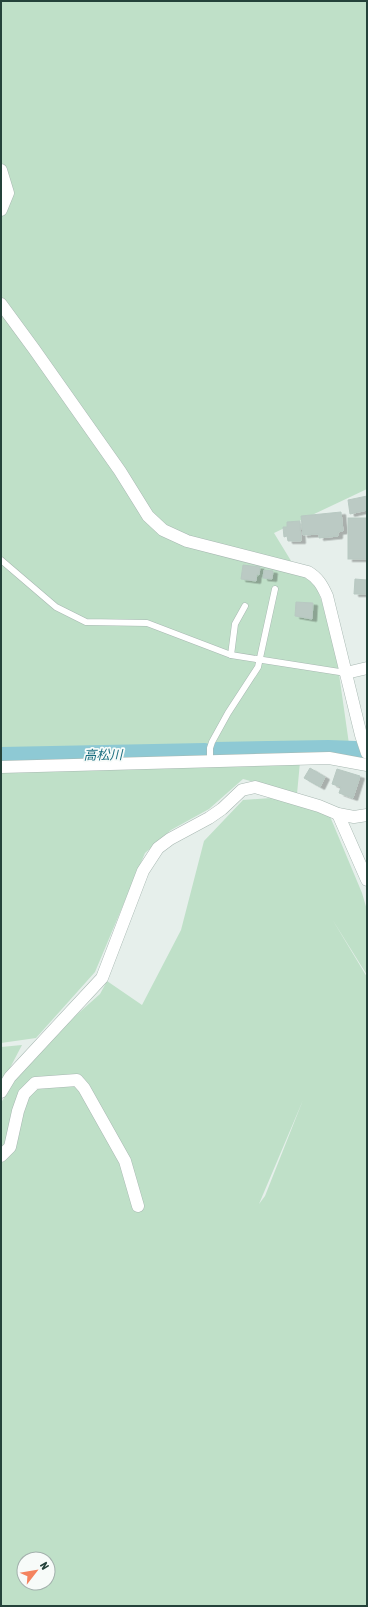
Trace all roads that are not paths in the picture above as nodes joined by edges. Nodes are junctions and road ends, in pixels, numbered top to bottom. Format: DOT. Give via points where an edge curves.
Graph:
graph roads {
  1 [pos="1,170"];
  2 [pos="1,210"];
  3 [pos="1,304"];
  4 [pos="1,560"];
  5 [pos="275,589"];
  6 [pos="245,606"];
  7 [pos="231,655"];
  8 [pos="259,660"];
  9 [pos="367,668"];
  10 [pos="346,673"];
  11 [pos="367,753"];
  12 [pos="210,761"];
  13 [pos="367,765"];
  14 [pos="1,767"];
  15 [pos="338,814"];
  16 [pos="367,816"];
  17 [pos="367,880"];
  18 [pos="1,1092"];
  19 [pos="1,1156"];
  20 [pos="138,1206"];
  1 -- 2 [label="street" via="8,193"];
  3 -- 10 [label="street" via="120,471 148,516 163,530 187,541 308,572 322,584"];
  4 -- 7 [label="lane" via="56,607 86,622 148,623"];
  5 -- 8 [label="lane"];
  6 -- 7 [label="lane" via="235,624"];
  7 -- 8 [label="lane"];
  8 -- 10 [label="lane"];
  8 -- 12 [label="lane" via="256,672 212,742"];
  9 -- 10 [label="street"];
  10 -- 11 [label="street"];
  12 -- 13 [label="street" via="329,758"];
  12 -- 14 [label="street"];
  15 -- 16 [label="street"];
  15 -- 17 [label="street"];
  15 -- 18 [label="street" via="255,786 242,790 209,818 158,848 143,871 102,978 10,1077"];
  19 -- 20 [label="street" via="10,1147 24,1094 35,1083 76,1080 84,1088 125,1161"];
}
